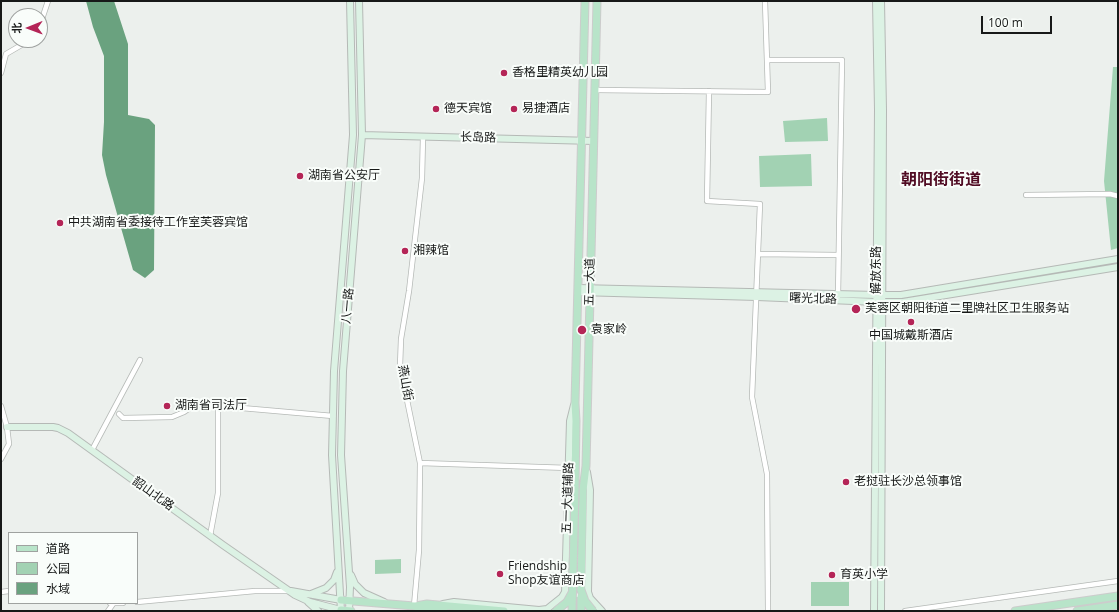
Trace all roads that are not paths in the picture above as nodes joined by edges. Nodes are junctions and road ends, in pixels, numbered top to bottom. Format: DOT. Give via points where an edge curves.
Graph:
graph roads {
  1 [pos="350,1"];
  2 [pos="359,1"];
  3 [pos="585,1"];
  4 [pos="597,1"];
  5 [pos="765,1"];
  6 [pos="876,1"];
  7 [pos="881,1"];
  8 [pos="16,48"];
  9 [pos="767,60"];
  10 [pos="1,73"];
  11 [pos="596,90"];
  12 [pos="709,91"];
  13 [pos="362,135"];
  14 [pos="423,137"];
  15 [pos="582,140"];
  16 [pos="594,141"];
  17 [pos="1026,195"];
  18 [pos="1118,196"];
  19 [pos="758,254"];
  20 [pos="838,255"];
  21 [pos="1118,259"];
  22 [pos="1118,267"];
  23 [pos="578,290"];
  24 [pos="590,290"];
  25 [pos="757,294"];
  26 [pos="879,295"];
  27 [pos="838,297"];
  28 [pos="879,302"];
  29 [pos="140,360"];
  30 [pos="1,406"];
  31 [pos="218,406"];
  32 [pos="119,414"];
  33 [pos="333,416"];
  34 [pos="7,427"];
  35 [pos="92,450"];
  36 [pos="1,460"];
  37 [pos="420,462"];
  38 [pos="586,466"];
  39 [pos="572,467"];
  40 [pos="572,490"];
  41 [pos="210,536"];
  42 [pos="338,568"];
  43 [pos="349,569"];
  44 [pos="1118,581"];
  45 [pos="573,589"];
  46 [pos="581,590"];
  47 [pos="289,591"];
  48 [pos="311,594"];
  49 [pos="564,594"];
  50 [pos="588,594"];
  51 [pos="1118,596"];
  52 [pos="305,600"];
  53 [pos="341,600"];
  54 [pos="350,600"];
  55 [pos="138,602"];
  56 [pos="389,604"];
  57 [pos="436,605"];
  58 [pos="1118,605"];
  59 [pos="414,606"];
  60 [pos="341,610"];
  61 [pos="547,610"];
  62 [pos="318,611"];
  63 [pos="350,611"];
  64 [pos="444,611"];
  65 [pos="504,611"];
  66 [pos="556,611"];
  67 [pos="572,611"];
  68 [pos="581,611"];
  69 [pos="593,611"];
  70 [pos="602,611"];
  71 [pos="768,611"];
  72 [pos="874,611"];
  73 [pos="881,611"];
  74 [pos="905,611"];
  75 [pos="1015,611"];
  76 [pos="1078,611"];
  1 -- 33 [label="main road, 八一路" via="353,135 334,371"];
  2 -- 13 [label="main road, 八一路"];
  3 -- 15 [label="main road, 五一大道"];
  4 -- 11 [label="main road, 五一大道"];
  5 -- 9 [label="street"];
  6 -- 26 [label="main road, 解放东路"];
  7 -- 26 [label="main road, 解放东路" via="884,110"];
  8 -- 10 [label="street" via="6,54"];
  9 -- 12 [label="street" via="768,92"];
  9 -- 20 [label="street" via="842,60"];
  11 -- 12 [label="street"];
  11 -- 16 [label="main road, 五一大道"];
  12 -- 19 [label="street" via="708,202 760,204"];
  13 -- 14 [label="main road, 长岛路"];
  13 -- 43 [label="main road, 八一路" via="343,371 341,455"];
  14 -- 15 [label="main road, 长岛路"];
  14 -- 37 [label="street, 燕山街" via="422,178 401,339 400,366"];
  15 -- 16 [label="main road, 长岛路"];
  15 -- 23 [label="main road, 五一大道"];
  16 -- 24 [label="main road, 五一大道"];
  17 -- 18 [label="street"];
  19 -- 20 [label="street"];
  19 -- 25 [label="street"];
  20 -- 27 [label="street"];
  21 -- 26 [label="main road, 曙光北路" via="937,289"];
  22 -- 28 [label="main road, 曙光北路" via="903,302"];
  23 -- 24 [label="main road, 曙光北路"];
  23 -- 39 [label="main road, 五一大道" via="574,403 576,421"];
  24 -- 25 [label="main road, 曙光北路"];
  24 -- 38 [label="main road, 五一大道"];
  25 -- 27 [label="main road, 曙光北路"];
  25 -- 71 [label="street" via="752,397 767,474"];
  26 -- 27 [label="main road, 曙光北路"];
  26 -- 28 [label="main road, 解放东路"];
  27 -- 28 [label="main road, 曙光北路"];
  28 -- 72 [label="main road, 解放东路"];
  28 -- 73 [label="main road, 解放东路"];
  29 -- 35 [label="street"];
  30 -- 34 [label="street"];
  31 -- 32 [label="street" via="196,404 172,417 123,418"];
  31 -- 33 [label="street"];
  31 -- 41 [label="street" via="218,493"];
  33 -- 42 [label="main road, 八一路" via="332,455"];
  34 -- 35 [label="main road, 韶山北路" via="58,428"];
  34 -- 36 [label="street" via="9,444"];
  35 -- 41 [label="main road, 韶山北路"];
  37 -- 39 [label="street"];
  37 -- 59 [label="street, 燕山街" via="419,550"];
  38 -- 46 [label="main road, 五一大道" via="583,490"];
  38 -- 50 [label="main road, 五一大道辅路" via="590,490"];
  39 -- 40 [label="main road, 五一大道"];
  40 -- 45 [label="main road, 五一大道, bridge"];
  40 -- 49 [label="main road, 五一大道辅路"];
  41 -- 47 [label="main road, 韶山北路"];
  42 -- 48 [label="main road" via="334,580 326,588"];
  42 -- 53 [label="main road, 八一路"];
  43 -- 54 [label="main road, 八一路"];
  43 -- 56 [label="main road" via="355,584 364,592"];
  44 -- 74 [label="street"];
  45 -- 66 [label="main road, bridge" via="567,602"];
  45 -- 67 [label="main road, 五一大道, bridge"];
  46 -- 68 [label="main road, 五一大道, bridge"];
  46 -- 69 [label="main road, bridge" via="584,601"];
  47 -- 48 [label="main road, 韶山北路"];
  47 -- 52 [label="main road, 韶山北路"];
  47 -- 55 [label="street" via="255,591"];
  48 -- 53 [label="main road, 韶山北路"];
  49 -- 50 [label="main road"];
  49 -- 61 [label="main road"];
  50 -- 70 [label="main road"];
  51 -- 75 [label="main road"];
  52 -- 60 [label="main road, 韶山北路"];
  52 -- 62 [label="main road"];
  53 -- 54 [label="main road, 韶山北路"];
  53 -- 60 [label="main road, 八一路"];
  54 -- 56 [label="main road, 韶山北路"];
  54 -- 63 [label="main road, 八一路"];
  56 -- 59 [label="main road, 韶山北路"];
  57 -- 59 [label="main road"];
  57 -- 61 [label="main road" via="454,602"];
  57 -- 65 [label="main road"];
  58 -- 76 [label="main road"];
  59 -- 64 [label="main road, 韶山北路"];
  60 -- 63 [label="main road, 韶山北路"];
}
